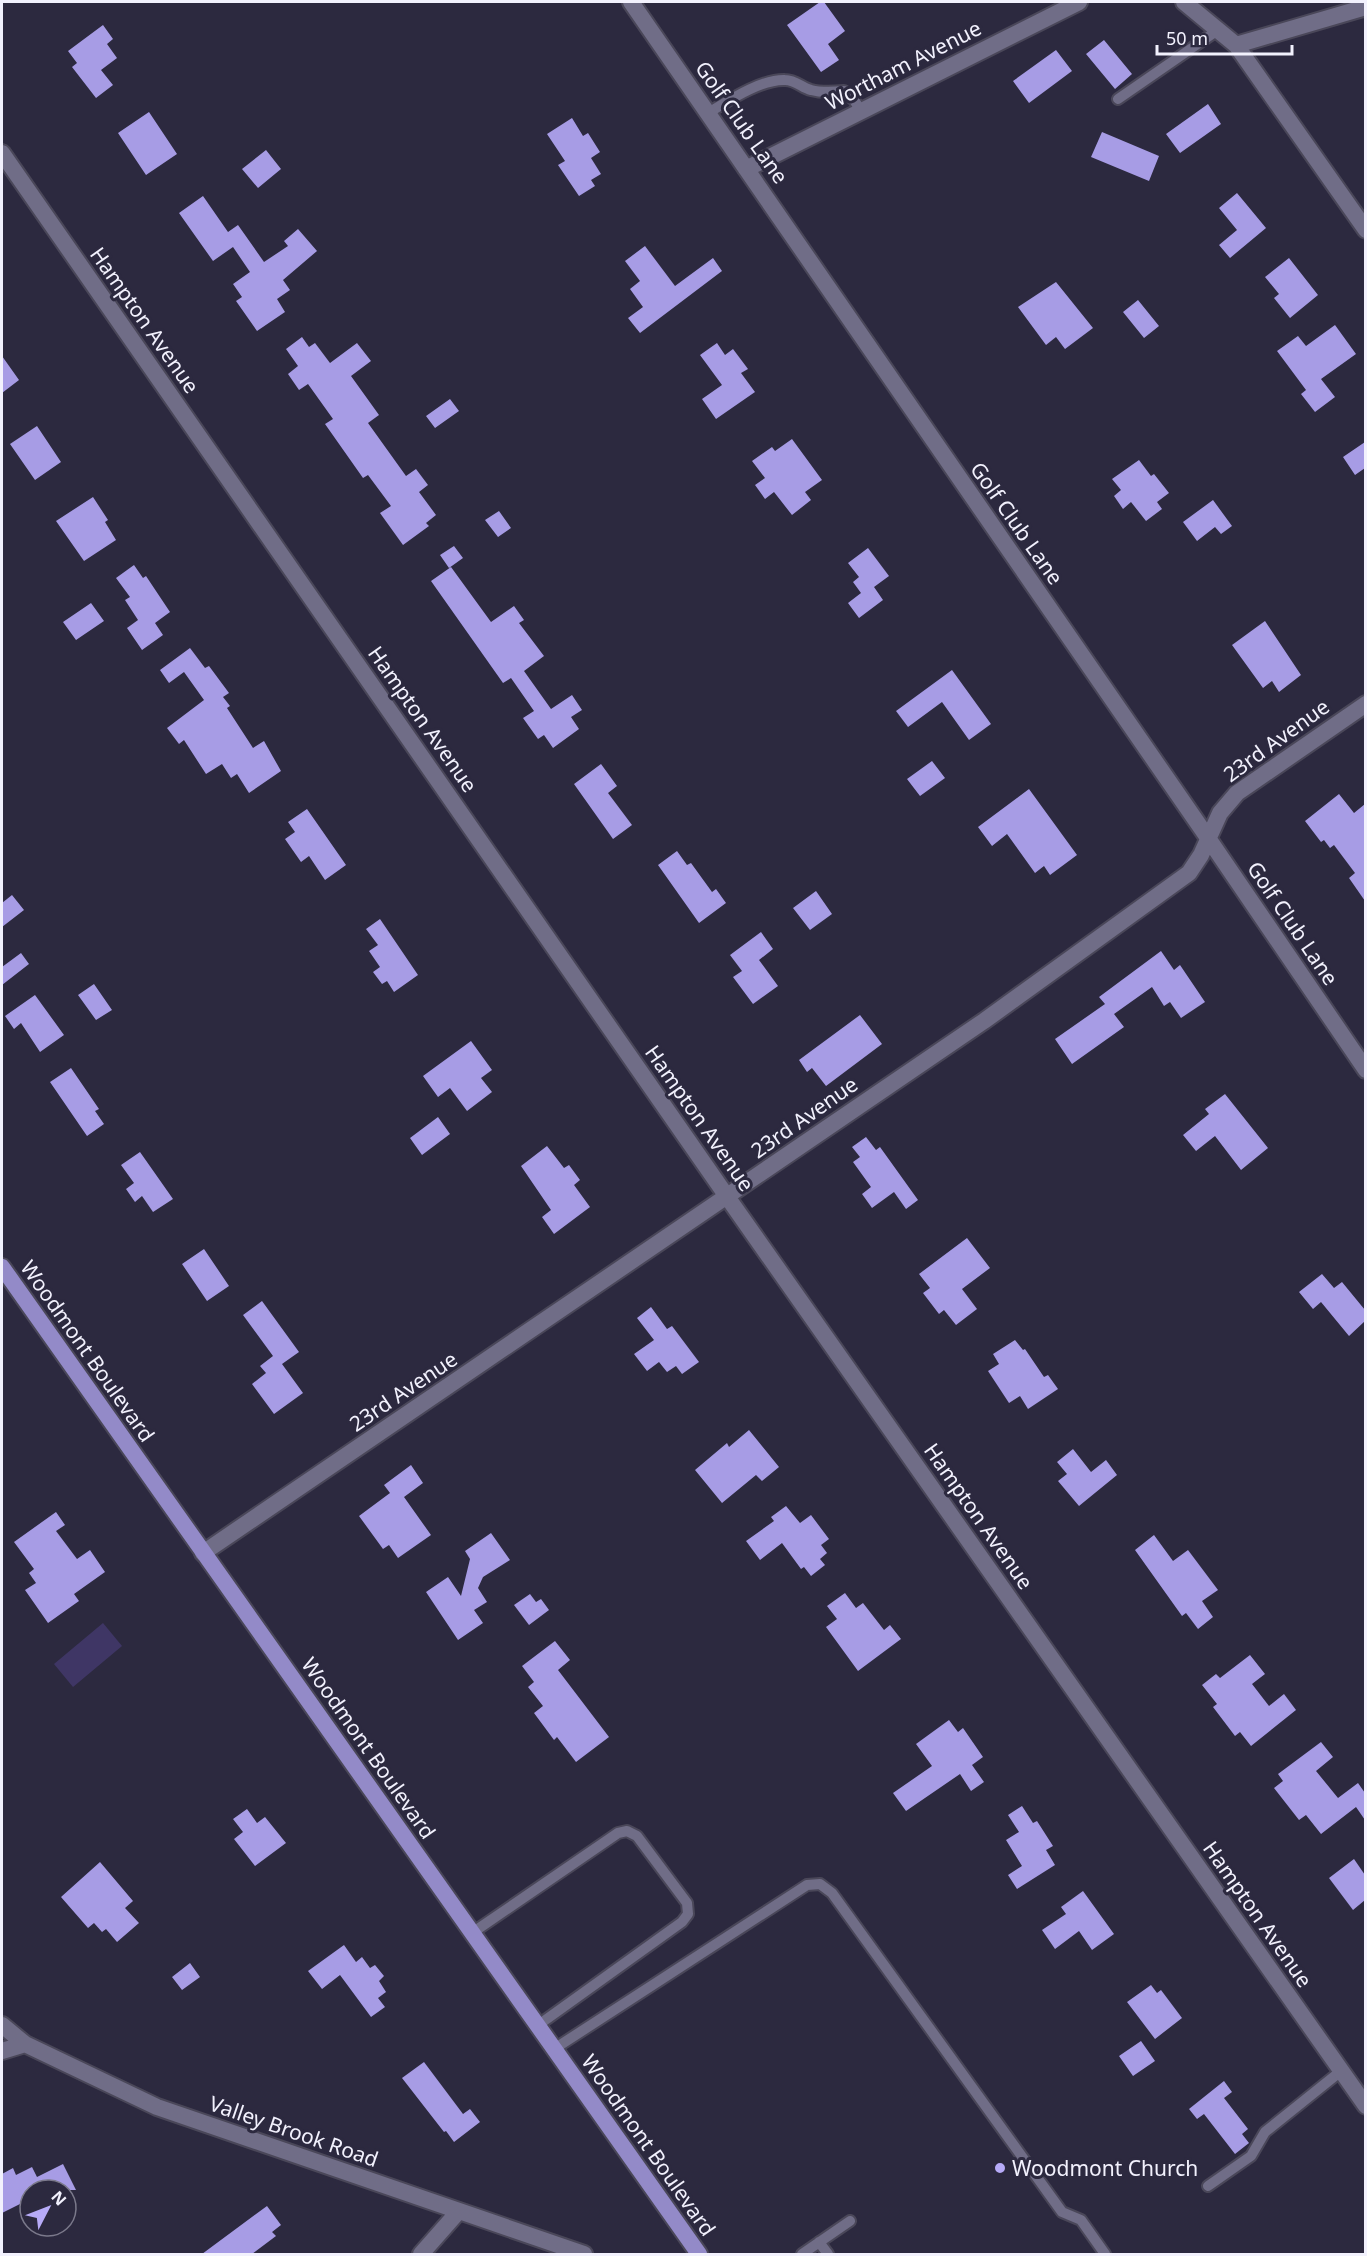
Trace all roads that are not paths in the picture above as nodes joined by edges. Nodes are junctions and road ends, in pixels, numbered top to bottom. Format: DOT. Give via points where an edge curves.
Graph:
graph roads {
  1 [pos="631,2"];
  2 [pos="1079,2"];
  3 [pos="1184,2"];
  4 [pos="1365,7"];
  5 [pos="1218,30"];
  6 [pos="1236,45"];
  7 [pos="1118,99"];
  8 [pos="861,111"];
  9 [pos="708,113"];
  10 [pos="2,153"];
  11 [pos="746,168"];
  12 [pos="1365,230"];
  13 [pos="1365,704"];
  14 [pos="1209,838"];
  15 [pos="1365,1070"];
  16 [pos="728,1198"];
  17 [pos="2,1267"];
  18 [pos="204,1553"];
  19 [pos="472,1933"];
  20 [pos="2,2025"];
  21 [pos="537,2025"];
  22 [pos="26,2044"];
  23 [pos="554,2049"];
  24 [pos="2,2051"];
  25 [pos="1341,2071"];
  26 [pos="1365,2106"];
  27 [pos="1208,2186"];
  28 [pos="458,2212"];
  29 [pos="850,2221"];
  30 [pos="819,2242"];
  31 [pos="421,2254"];
  32 [pos="584,2254"];
  33 [pos="699,2254"];
  34 [pos="802,2254"];
  35 [pos="828,2254"];
  36 [pos="1105,2254"];
  1 -- 9 [label="street, Golf Club Lane"];
  2 -- 8 [label="street, Wortham Avenue"];
  3 -- 5 [label="street"];
  4 -- 6 [label="street"];
  5 -- 6 [label="street"];
  5 -- 7 [label="lane"];
  6 -- 12 [label="street"];
  8 -- 9 [label="lane" via="844,91 809,90 798,82 784,80 767,83"];
  8 -- 11 [label="street, Wortham Avenue"];
  9 -- 11 [label="street, Golf Club Lane"];
  10 -- 16 [label="street, Hampton Avenue"];
  11 -- 14 [label="street, Golf Club Lane"];
  13 -- 14 [label="street, 23rd Avenue" via="1237,793 1220,813"];
  14 -- 15 [label="street, Golf Club Lane"];
  14 -- 16 [label="street, 23rd Avenue" via="1190,873"];
  16 -- 18 [label="street, 23rd Avenue"];
  16 -- 25 [label="street, Hampton Avenue"];
  17 -- 18 [label="main road, Woodmont Boulevard"];
  18 -- 19 [label="main road, Woodmont Boulevard"];
  19 -- 21 [label="main road, Woodmont Boulevard"];
  19 -- 21 [label="lane" via="618,1833 627,1831 637,1836 687,1903 688,1914 682,1923"];
  20 -- 22 [label="street, Valley Brook Road"];
  21 -- 23 [label="main road, Woodmont Boulevard"];
  22 -- 24 [label="street"];
  22 -- 28 [label="street, Valley Brook Road" via="157,2107"];
  23 -- 33 [label="main road, Woodmont Boulevard"];
  23 -- 36 [label="lane" via="807,1885 819,1884 832,1893 1062,2212 1081,2220"];
  25 -- 26 [label="street, Hampton Avenue"];
  25 -- 27 [label="lane" via="1266,2132 1251,2156"];
  28 -- 31 [label="street"];
  28 -- 32 [label="street, Valley Brook Road"];
  29 -- 30 [label="lane"];
  30 -- 34 [label="lane"];
  30 -- 35 [label="lane"];
}
